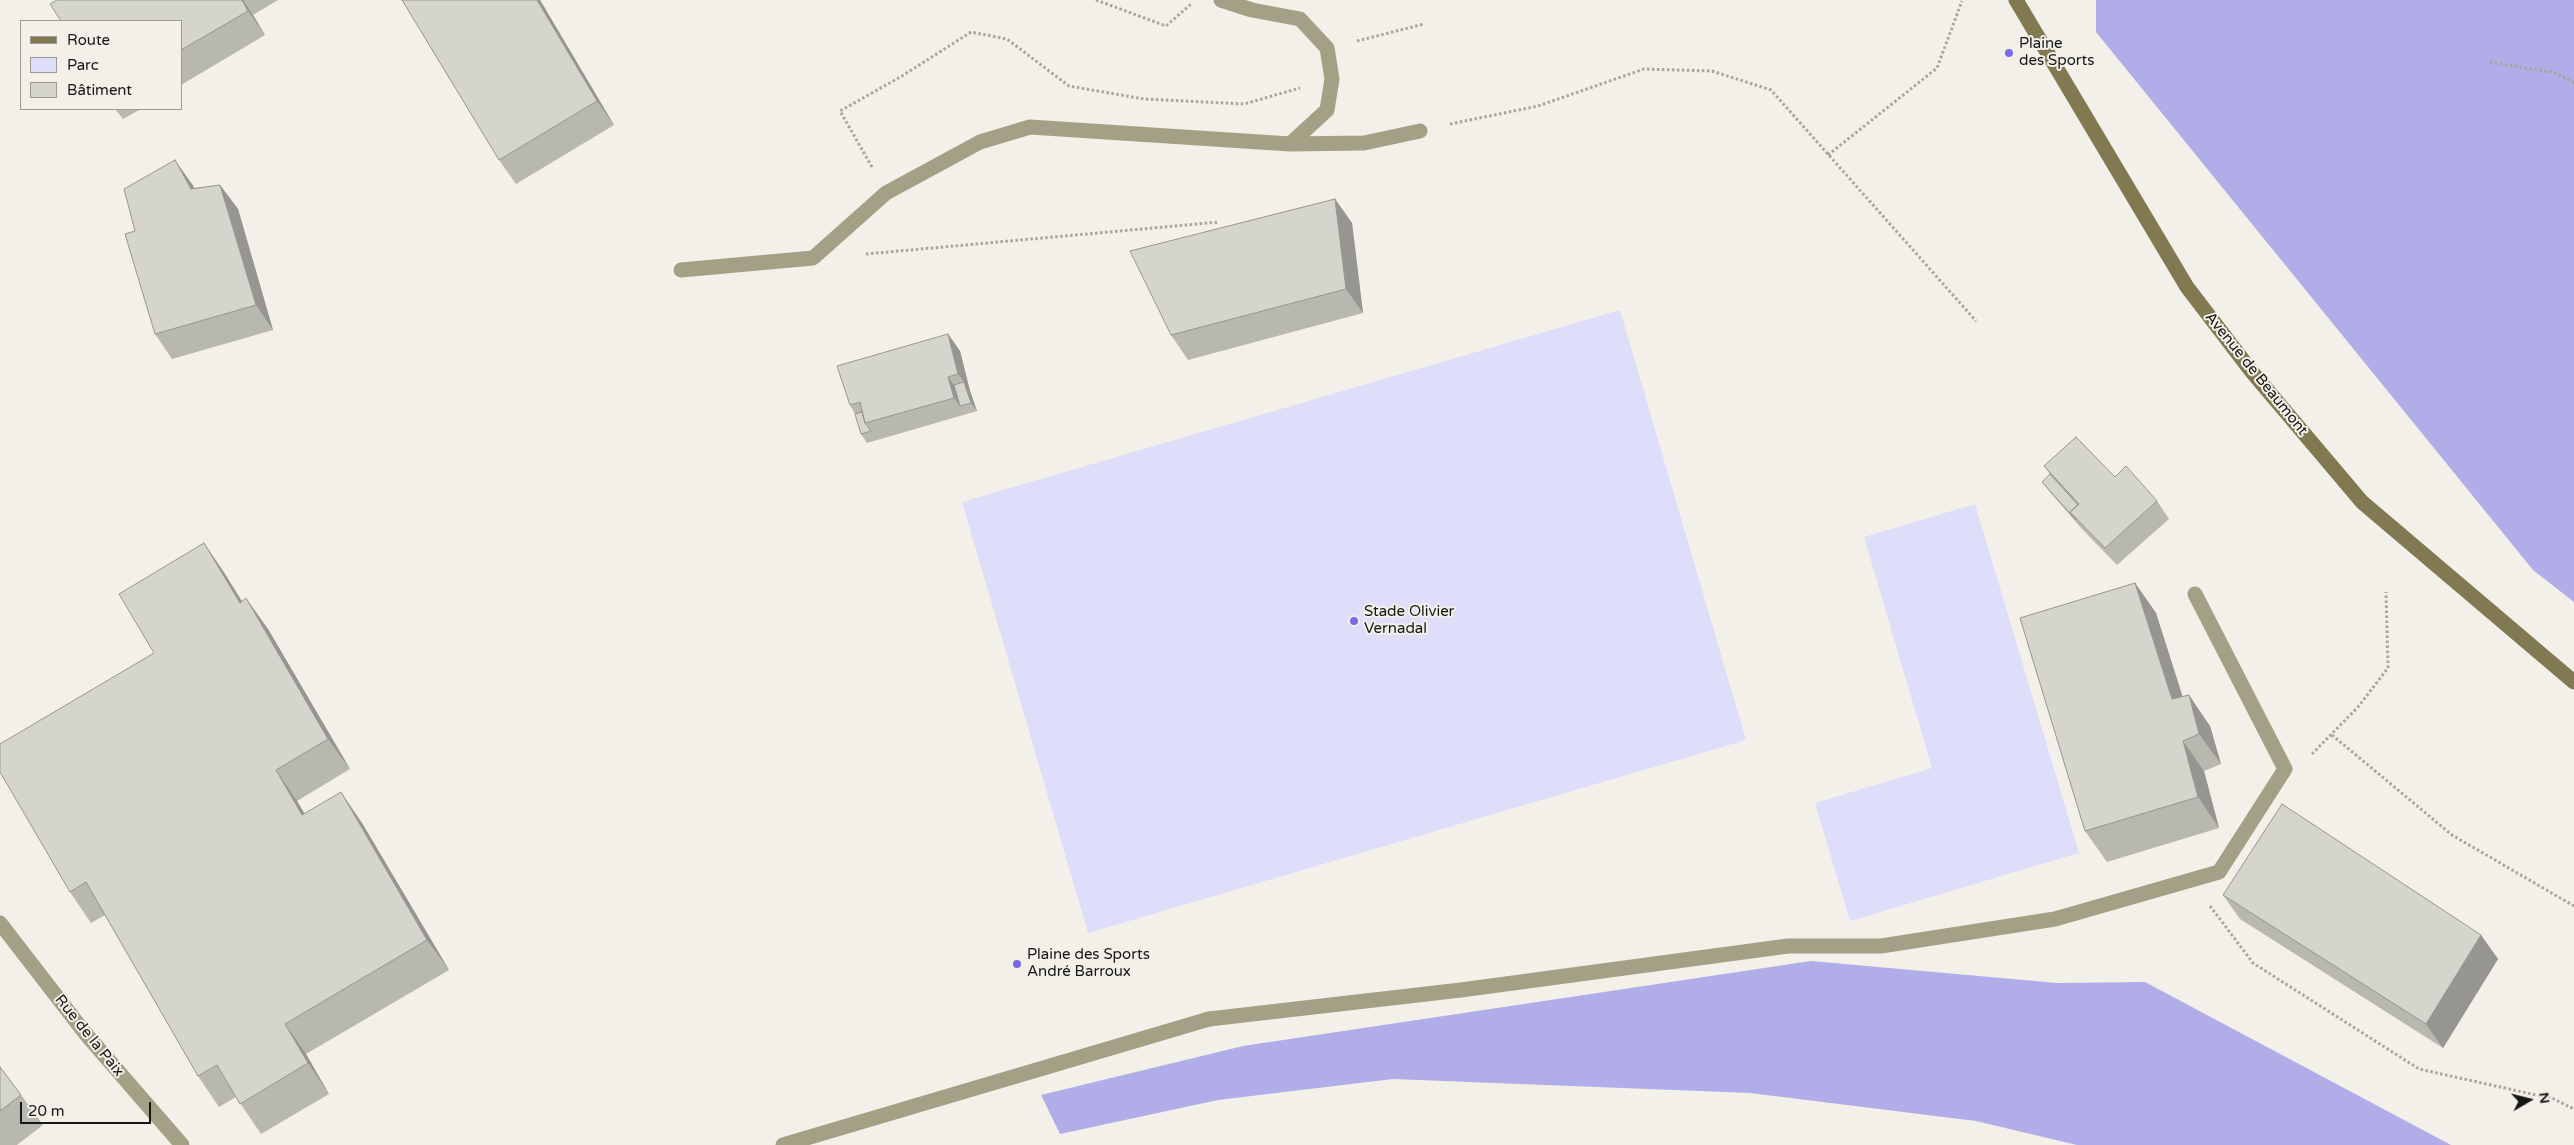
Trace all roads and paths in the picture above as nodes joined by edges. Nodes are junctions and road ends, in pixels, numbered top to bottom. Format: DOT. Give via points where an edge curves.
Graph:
graph roads {
  1 [pos="1096,0"];
  2 [pos="1195,0"];
  3 [pos="1221,0"];
  4 [pos="2016,0"];
  5 [pos="1962,1"];
  6 [pos="1424,24"];
  7 [pos="1327,48"];
  8 [pos="2490,62"];
  9 [pos="1332,79"];
  10 [pos="2574,83"];
  11 [pos="1420,131"];
  12 [pos="1290,144"];
  13 [pos="1828,155"];
  14 [pos="886,193"];
  15 [pos="1219,222"];
  16 [pos="863,254"];
  17 [pos="681,270"];
  18 [pos="1976,321"];
  19 [pos="2386,592"];
  20 [pos="2195,594"];
  21 [pos="2574,682"];
  22 [pos="2332,735"];
  23 [pos="2285,769"];
  24 [pos="2190,880"];
  25 [pos="2574,906"];
  26 [pos="0,923"];
  27 [pos="2574,1109"];
  28 [pos="182,1145"];
  29 [pos="783,1145"];
  1 -- 2 [label="path" via="1166,26"];
  3 -- 7 [label="street" via="1300,19"];
  4 -- 21 [label="main road, Avenue de Beaumont" via="2187,287 2252,372 2362,502"];
  5 -- 13 [label="path" via="1937,68"];
  6 -- 7 [label="path"];
  7 -- 9 [label="street"];
  8 -- 10 [label="path" via="2556,72"];
  9 -- 12 [label="street" via="1327,110"];
  9 -- 14 [label="path" via="1244,104 1144,99 1069,86 1007,39 971,32 840,111"];
  11 -- 12 [label="street" via="1364,143"];
  11 -- 13 [label="path" via="1538,106 1644,69 1712,72 1770,90"];
  12 -- 14 [label="street" via="1030,127 980,142"];
  13 -- 18 [label="path"];
  14 -- 17 [label="street" via="814,258"];
  15 -- 16 [label="path"];
  19 -- 22 [label="path" via="2388,668"];
  20 -- 23 [label="street"];
  22 -- 23 [label="path" via="2313,754"];
  22 -- 25 [label="path" via="2452,835"];
  23 -- 24 [label="street" via="2219,872"];
  24 -- 27 [label="path" via="2253,963 2419,1069 2554,1099"];
  24 -- 29 [label="street" via="2055,918 1881,946 1788,946 1209,1020"];
  26 -- 28 [label="street, Rue de la Paix" via="85,1034"];
}
